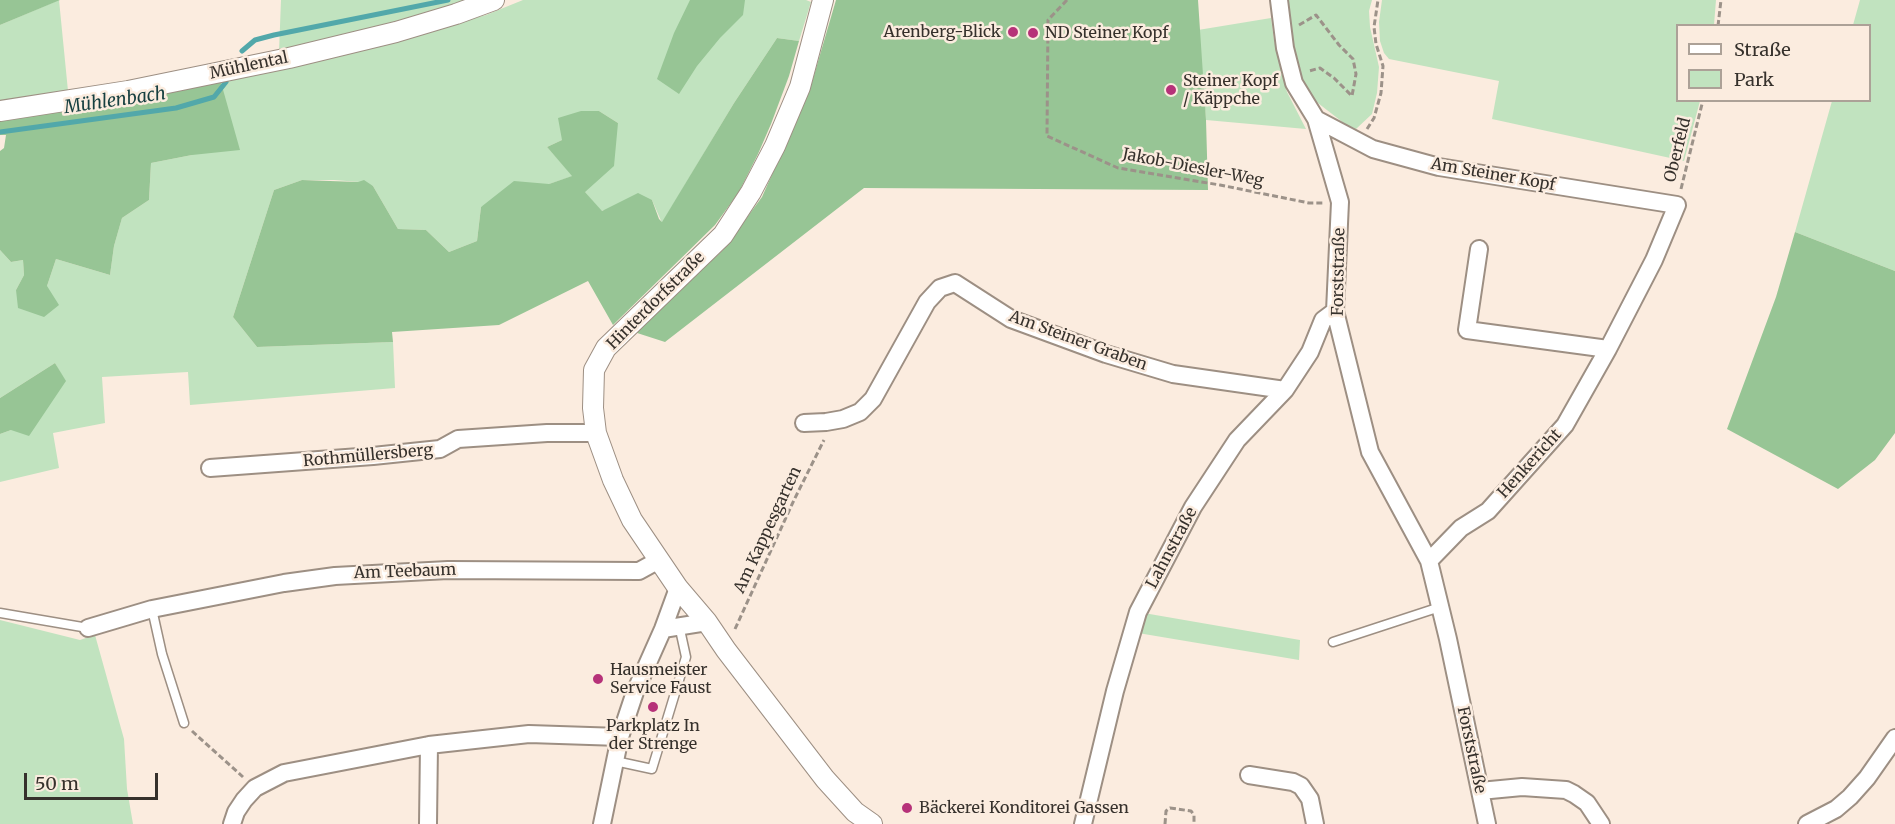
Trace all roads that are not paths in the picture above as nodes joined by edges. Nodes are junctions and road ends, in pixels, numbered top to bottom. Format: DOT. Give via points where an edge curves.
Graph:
graph roads {
  1 [pos="494,0"];
  2 [pos="824,0"];
  3 [pos="1279,0"];
  4 [pos="0,111"];
  5 [pos="1316,119"];
  6 [pos="1677,205"];
  7 [pos="1479,249"];
  8 [pos="1335,311"];
  9 [pos="1608,349"];
  10 [pos="1285,390"];
  11 [pos="804,423"];
  12 [pos="596,433"];
  13 [pos="210,468"];
  14 [pos="659,560"];
  15 [pos="1429,561"];
  16 [pos="678,588"];
  17 [pos="1440,607"];
  18 [pos="152,609"];
  19 [pos="0,613"];
  20 [pos="707,622"];
  21 [pos="669,625"];
  22 [pos="88,628"];
  23 [pos="1333,642"];
  24 [pos="184,723"];
  25 [pos="620,737"];
  26 [pos="1895,738"];
  27 [pos="429,746"];
  28 [pos="615,761"];
  29 [pos="1249,775"];
  30 [pos="1480,791"];
  31 [pos="232,824"];
  32 [pos="428,824"];
  33 [pos="602,824"];
  34 [pos="872,824"];
  35 [pos="1083,824"];
  36 [pos="1316,824"];
  37 [pos="1487,824"];
  38 [pos="1601,824"];
  39 [pos="1807,824"];
  1 -- 4 [label="street, Mühlental" via="396,32 300,55 128,92"];
  2 -- 12 [label="street, Hinterdorfstraße" via="800,87 752,192 723,235 606,348 594,370"];
  3 -- 5 [label="street, Forststraße" via="1294,83"];
  5 -- 6 [label="street, Am Steiner Kopf" via="1373,149 1439,167"];
  5 -- 8 [label="street, Forststraße" via="1340,202"];
  6 -- 9 [label="street, Henkericht" via="1654,260"];
  7 -- 9 [label="street" via="1467,330"];
  8 -- 10 [label="street, Lahnstraße" via="1323,320 1310,352"];
  8 -- 15 [label="street, Forststraße" via="1370,452"];
  9 -- 15 [label="street, Henkericht" via="1565,424 1488,511 1461,528"];
  10 -- 11 [label="street, Am Steiner Graben" via="1173,374 1106,354 1011,319 955,283 940,288 927,302 873,399 860,412"];
  10 -- 35 [label="street, Lahnstraße" via="1237,440 1193,507 1138,612"];
  12 -- 13 [label="street, Rothmüllersberg" via="458,439 440,449"];
  12 -- 14 [label="street, Hinterdorfstraße" via="632,520"];
  14 -- 16 [label="street, Hinterdorfstraße"];
  14 -- 18 [label="street, Am Teebaum" via="639,571 448,570 335,576"];
  15 -- 17 [label="street, Forststraße"];
  16 -- 20 [label="street, Hinterdorfstraße"];
  16 -- 21 [label="street"];
  17 -- 23 [label="lane"];
  17 -- 30 [label="street, Forststraße"];
  18 -- 22 [label="street, Am Teebaum"];
  18 -- 24 [label="lane"];
  19 -- 22 [label="lane, Am Teebaum"];
  20 -- 21 [label="street"];
  20 -- 34 [label="street, Hinterdorfstraße" via="825,779 855,812"];
  21 -- 25 [label="street"];
  21 -- 28 [label="lane" via="685,649 685,661 652,769"];
  25 -- 27 [label="street" via="529,734"];
  25 -- 28 [label="street"];
  26 -- 39 [label="street" via="1850,797"];
  27 -- 31 [label="street" via="284,772 255,788"];
  27 -- 32 [label="street"];
  28 -- 33 [label="street"];
  29 -- 36 [label="street" via="1301,786 1310,799"];
  30 -- 37 [label="street, Forststraße"];
  30 -- 38 [label="street" via="1522,787 1566,790 1587,803"];
}
